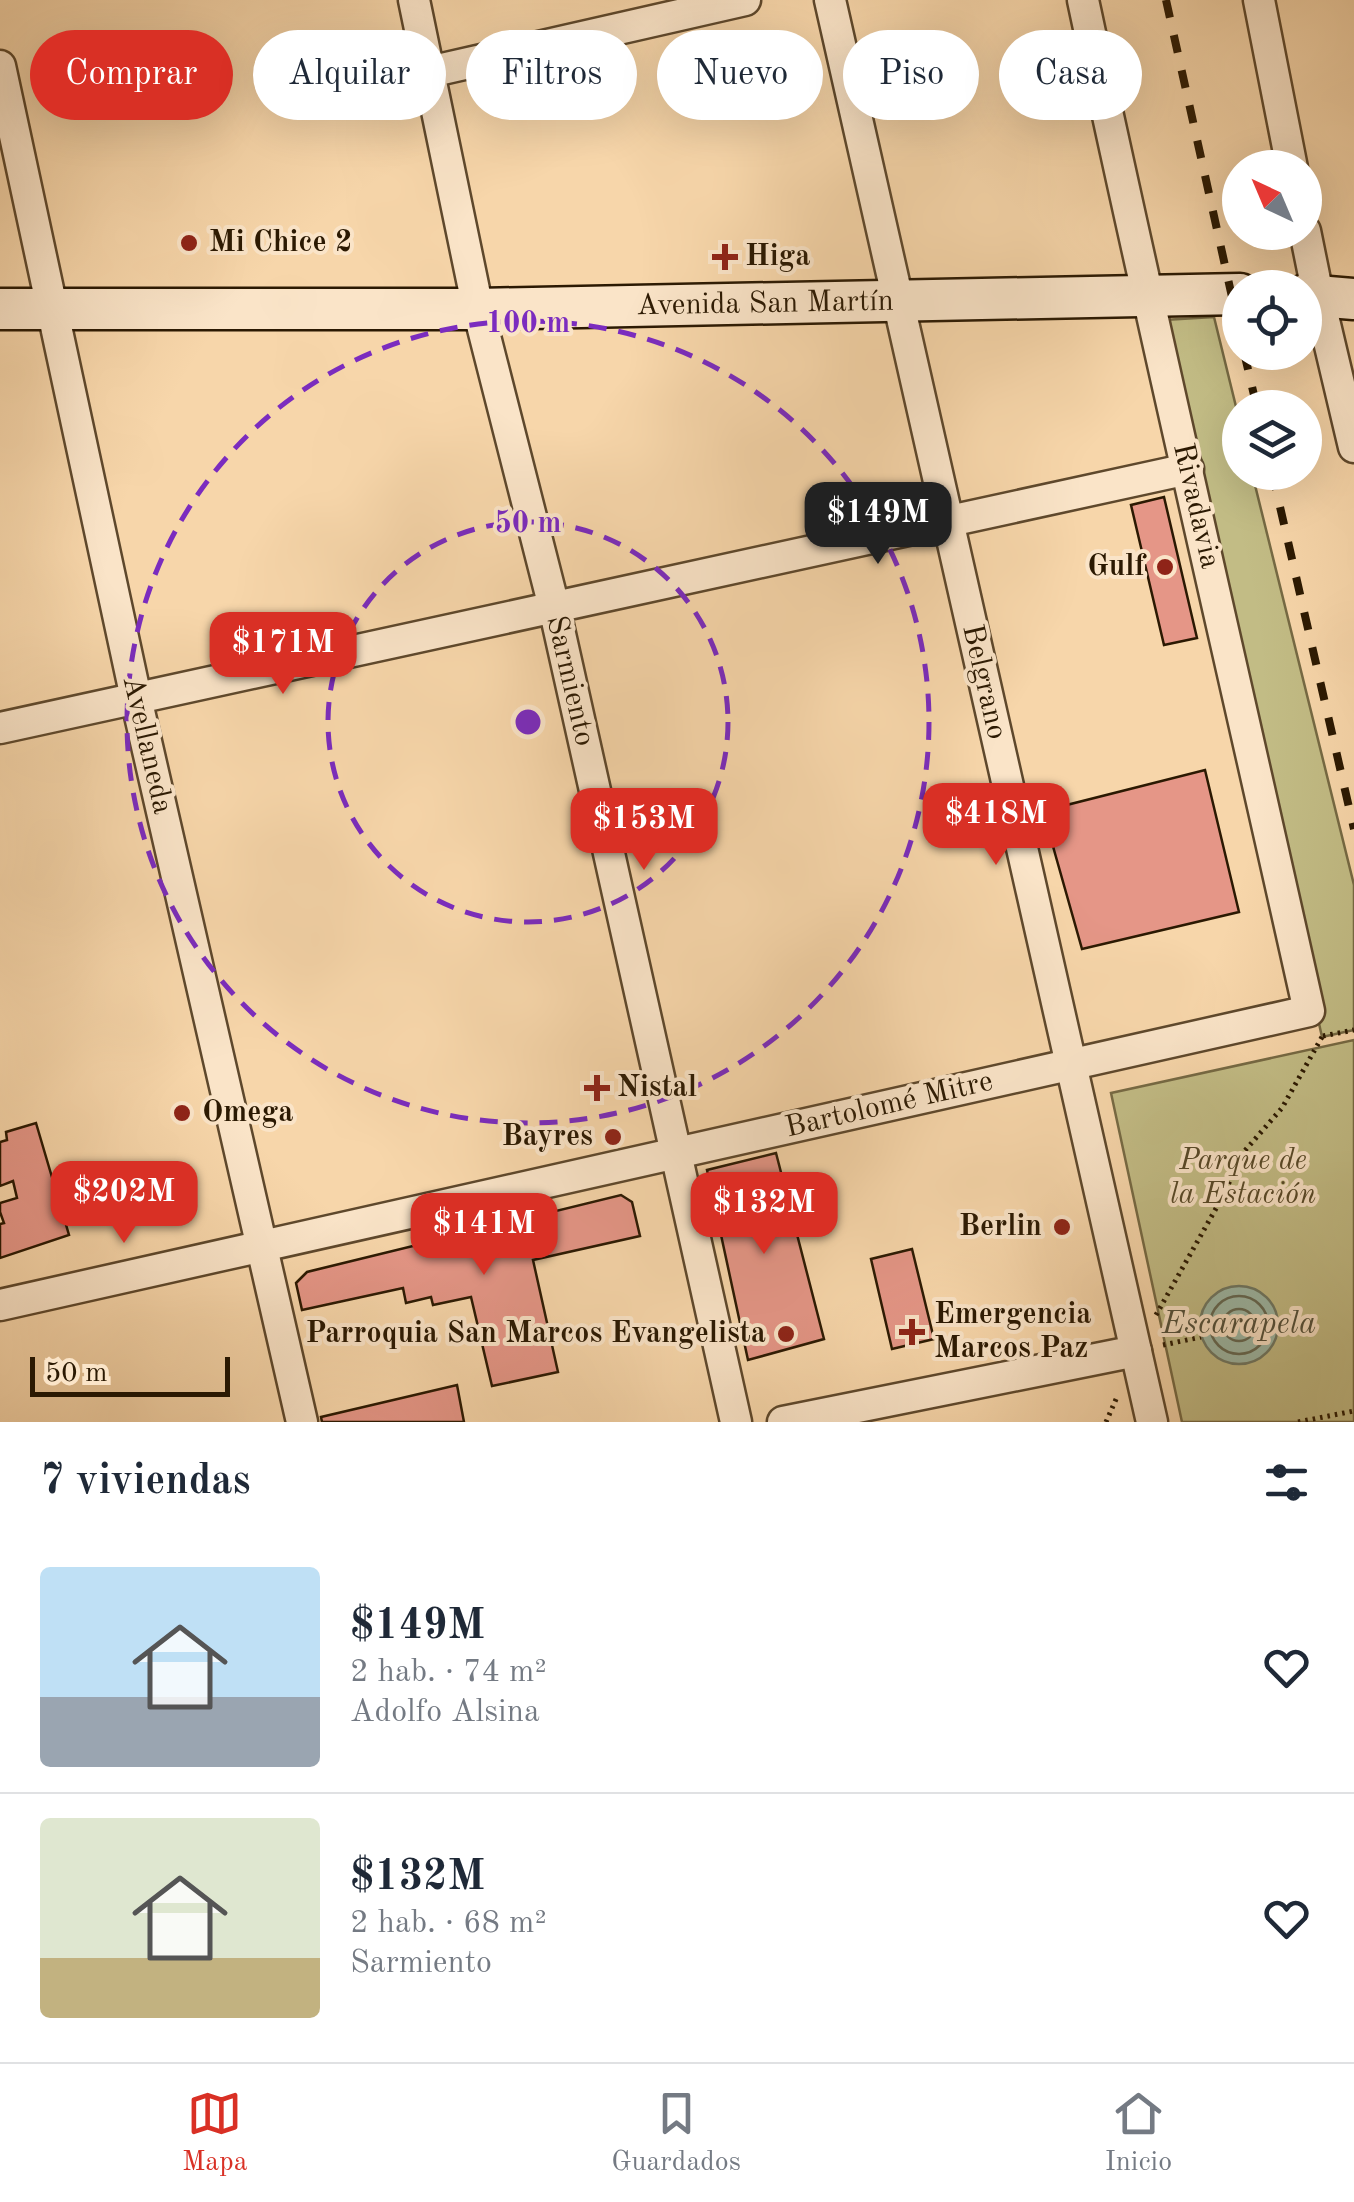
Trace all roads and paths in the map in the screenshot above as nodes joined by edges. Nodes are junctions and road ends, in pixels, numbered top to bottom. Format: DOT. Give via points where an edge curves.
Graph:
graph roads {
  1 [pos="414,0"];
  2 [pos="745,0"];
  3 [pos="830,0"];
  4 [pos="1083,0"];
  5 [pos="1259,0"];
  6 [pos="421,30"];
  7 [pos="0,66"];
  8 [pos="446,68"];
  9 [pos="440,120"];
  10 [pos="1288,150"];
  11 [pos="1311,250"];
  12 [pos="1222,294"];
  13 [pos="1326,296"];
  14 [pos="1146,297"];
  15 [pos="897,301"];
  16 [pos="52,308"];
  17 [pos="0,309"];
  18 [pos="478,309"];
  19 [pos="1354,447"];
  20 [pos="1188,469"];
  21 [pos="948,521"];
  22 [pos="554,607"];
  23 [pos="136,698"];
  24 [pos="0,728"];
  25 [pos="1316,1024"];
  26 [pos="1071,1065"];
  27 [pos="676,1153"];
  28 [pos="261,1246"];
  29 [pos="0,1305"];
  30 [pos="1201,1337"];
  31 [pos="1136,1351"];
  32 [pos="1354,1410"];
  33 [pos="302,1422"];
  34 [pos="736,1422"];
  35 [pos="784,1422"];
  36 [pos="1152,1422"];
  37 [pos="1298,1422"];
  1 -- 6 [label="street, Sarmiento"];
  2 -- 8 [label="street"];
  3 -- 15 [label="street, Belgrano"];
  4 -- 14 [label="street, Rivadavia"];
  5 -- 10 [label="street"];
  7 -- 16 [label="street, Avellaneda"];
  9 -- 18 [label="street, Sarmiento"];
  11 -- 13 [label="street"];
  12 -- 14 [label="main road, Avenida San Martín"];
  13 -- 19 [label="street"];
  14 -- 15 [label="main road, Avenida San Martín"];
  14 -- 20 [label="street, Rivadavia"];
  15 -- 18 [label="main road, Avenida San Martín"];
  15 -- 21 [label="street, Belgrano"];
  16 -- 17 [label="main road, Avenida San Martín"];
  16 -- 18 [label="main road, Avenida San Martín"];
  16 -- 23 [label="street, Avellaneda"];
  18 -- 22 [label="street, Sarmiento"];
  20 -- 21 [label="street"];
  20 -- 25 [label="street, Rivadavia"];
  21 -- 22 [label="street"];
  21 -- 26 [label="street, Belgrano"];
  22 -- 23 [label="street"];
  22 -- 27 [label="street, Sarmiento"];
  23 -- 24 [label="street"];
  23 -- 28 [label="street, Avellaneda"];
  25 -- 26 [label="street, Bartolomé Mitre"];
  25 -- 31 [label="path" via="1282,1108 1242,1154"];
  26 -- 27 [label="street, Bartolomé Mitre"];
  26 -- 31 [label="street, Belgrano"];
  27 -- 28 [label="street, Bartolomé Mitre"];
  27 -- 34 [label="street, Sarmiento"];
  28 -- 29 [label="street, Bartolomé Mitre"];
  28 -- 33 [label="street, Avellaneda"];
  30 -- 31 [label="path"];
  31 -- 35 [label="street"];
  31 -- 36 [label="street, Belgrano"];
  32 -- 37 [label="path"];
}
